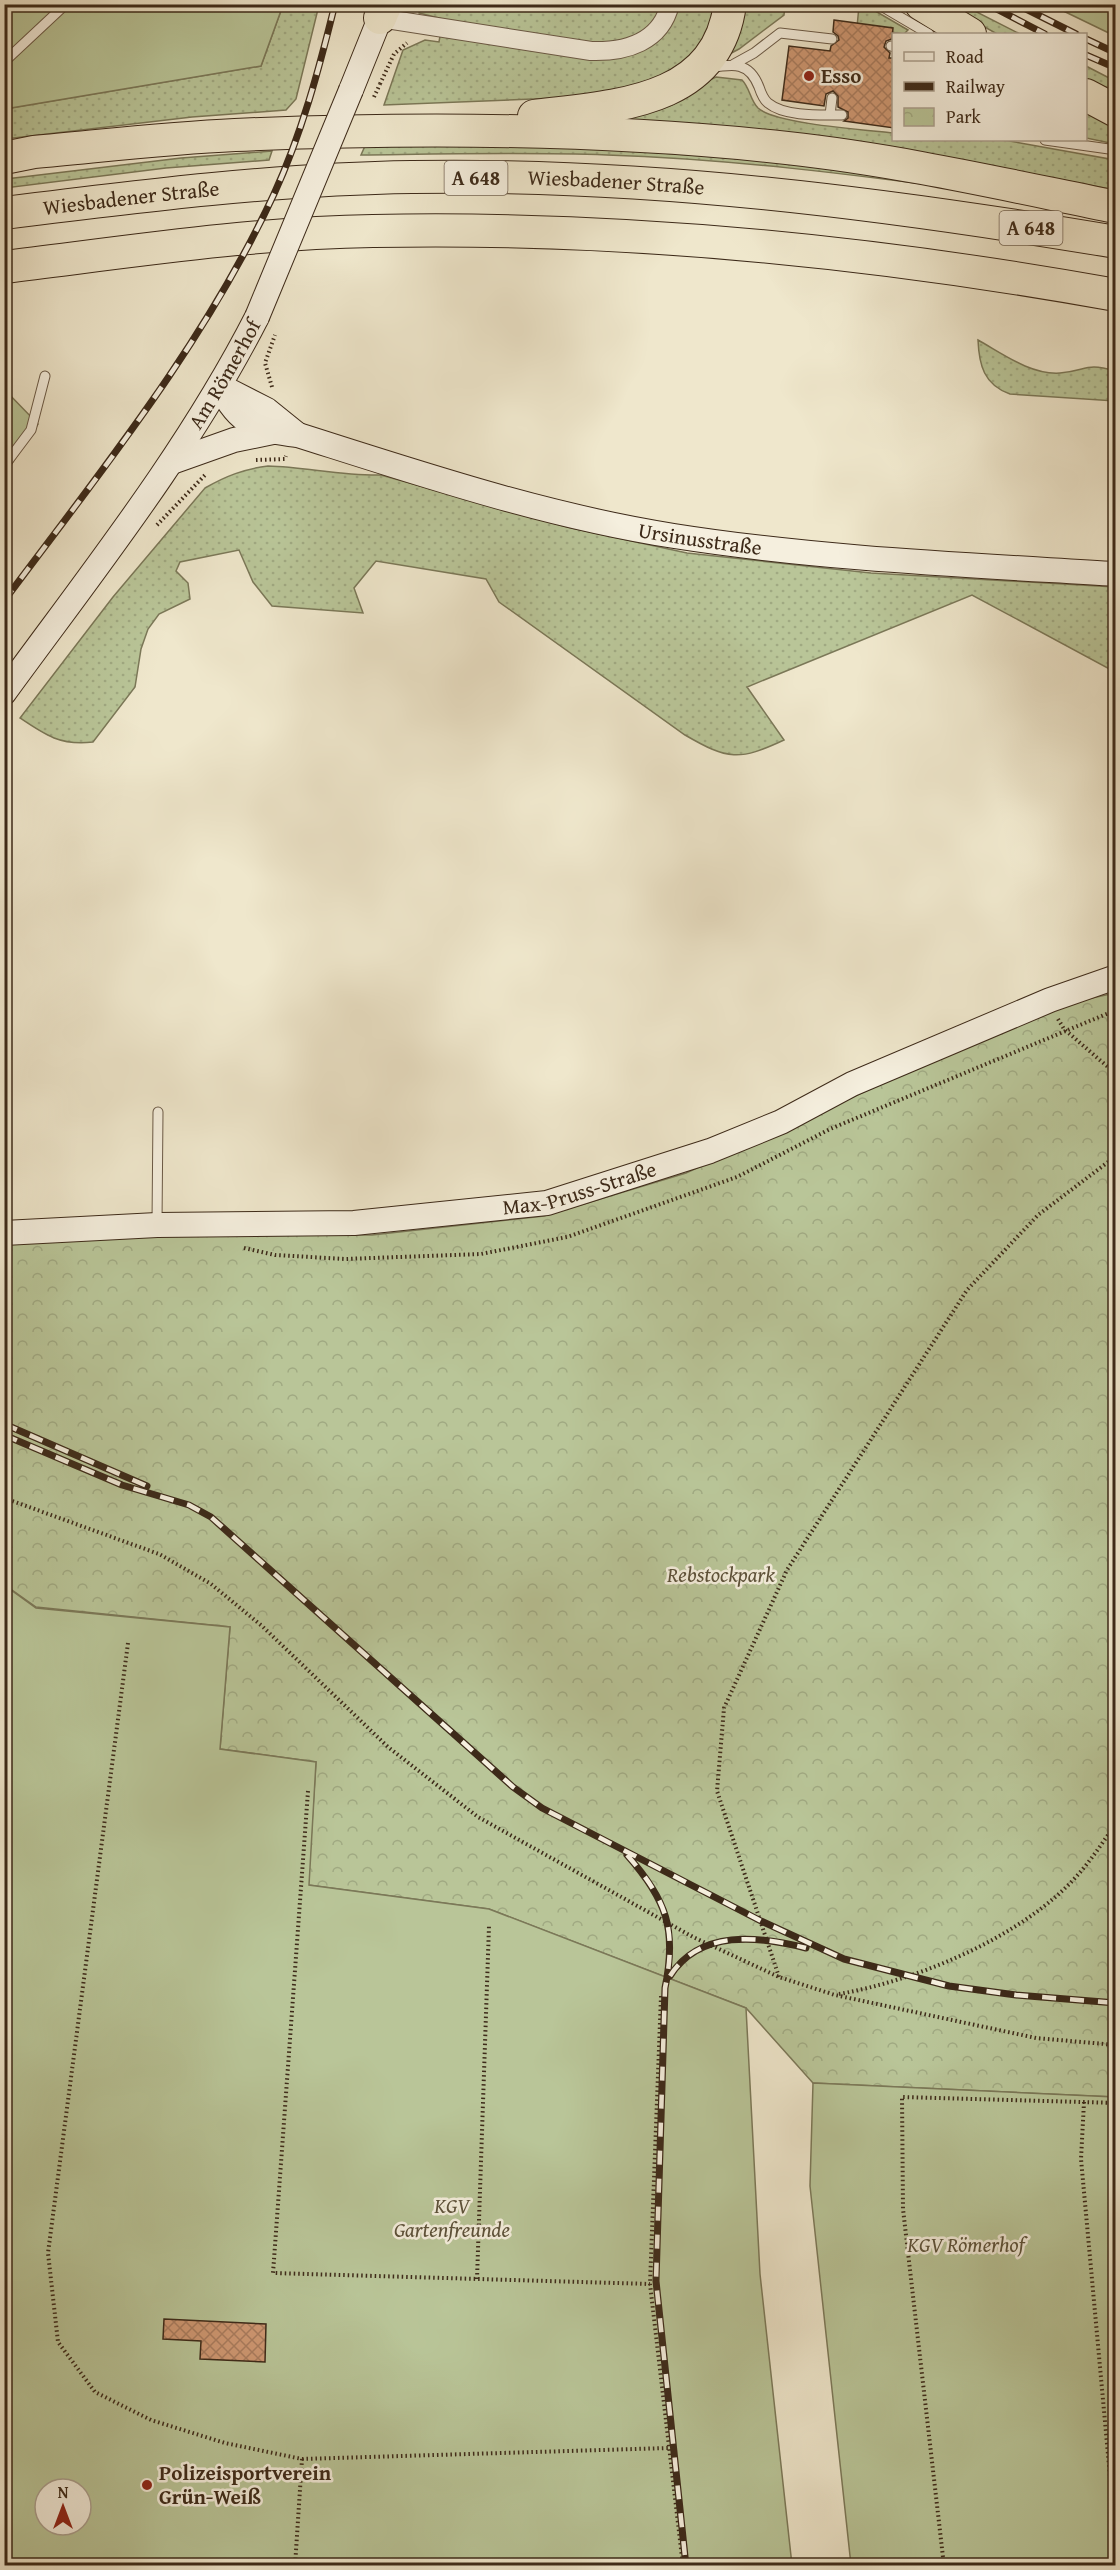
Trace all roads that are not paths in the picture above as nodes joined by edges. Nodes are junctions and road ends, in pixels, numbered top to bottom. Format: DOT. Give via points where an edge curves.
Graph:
graph roads {
  1 [pos="66,4"];
  2 [pos="670,4"];
  3 [pos="730,4"];
  4 [pos="878,4"];
  5 [pos="921,4"];
  6 [pos="383,11"];
  7 [pos="927,33"];
  8 [pos="968,33"];
  9 [pos="832,39"];
  10 [pos="4,62"];
  11 [pos="734,64"];
  12 [pos="699,70"];
  13 [pos="1087,96"];
  14 [pos="832,98"];
  15 [pos="1116,111"];
  16 [pos="842,114"];
  17 [pos="830,115"];
  18 [pos="422,129"];
  19 [pos="1052,141"];
  20 [pos="1116,150"];
  21 [pos="4,158"];
  22 [pos="1116,207"];
  23 [pos="4,213"];
  24 [pos="1116,242"];
  25 [pos="4,267"];
  26 [pos="1029,279"];
  27 [pos="1116,295"];
  28 [pos="1116,317"];
  29 [pos="45,376"];
  30 [pos="220,386"];
  31 [pos="273,432"];
  32 [pos="298,435"];
  33 [pos="172,462"];
  34 [pos="4,466"];
  35 [pos="1116,574"];
  36 [pos="9,702"];
  37 [pos="1116,977"];
  38 [pos="158,1112"];
  39 [pos="157,1225"];
  40 [pos="4,1233"];
  1 -- 10 [label="lane"];
  2 -- 6 [label="street" via="657,32 643,42 611,51 466,33"];
  3 -- 12 [label="highway" via="725,33"];
  4 -- 7 [label="lane"];
  5 -- 8 [label="highway"];
  6 -- 30 [label="main road, Am Römerhof, bridge" via="268,322"];
  9 -- 11 [label="lane" via="780,33"];
  11 -- 12 [label="lane"];
  11 -- 17 [label="lane" via="748,69 766,102 776,108"];
  12 -- 18 [label="highway" via="666,91 616,106"];
  13 -- 15 [label="highway"];
  14 -- 17 [label="lane"];
  16 -- 17 [label="lane"];
  18 -- 21 [label="highway" via="232,135"];
  18 -- 22 [label="highway" via="635,135 788,148 932,170"];
  19 -- 20 [label="lane"];
  23 -- 24 [label="highway, Wiesbadener Straße / A 648" via="216,187 412,177 564,180 694,186 831,200 947,214"];
  25 -- 26 [label="highway, A 648" via="236,238 372,231 540,232 741,243"];
  26 -- 27 [label="highway, A 648"];
  26 -- 28 [label="highway"];
  29 -- 34 [label="lane" via="31,430"];
  30 -- 31 [label="main road, Ursinusstraße" via="235,413 251,425"];
  30 -- 32 [label="main road, Ursinusstraße" via="267,410"];
  30 -- 33 [label="main road, Am Römerhof"];
  31 -- 32 [label="main road, Ursinusstraße"];
  31 -- 33 [label="main road, Ursinusstraße" via="224,443"];
  32 -- 35 [label="main road, Ursinusstraße" via="554,512 672,536 783,551"];
  33 -- 36 [label="main road, Am Römerhof"];
  37 -- 39 [label="main road, Max-Pruss-Straße" via="1050,1000 852,1084 781,1122 710,1151 547,1203 354,1223"];
  38 -- 39 [label="lane"];
  39 -- 40 [label="main road, Max-Pruss-Straße"];
}
